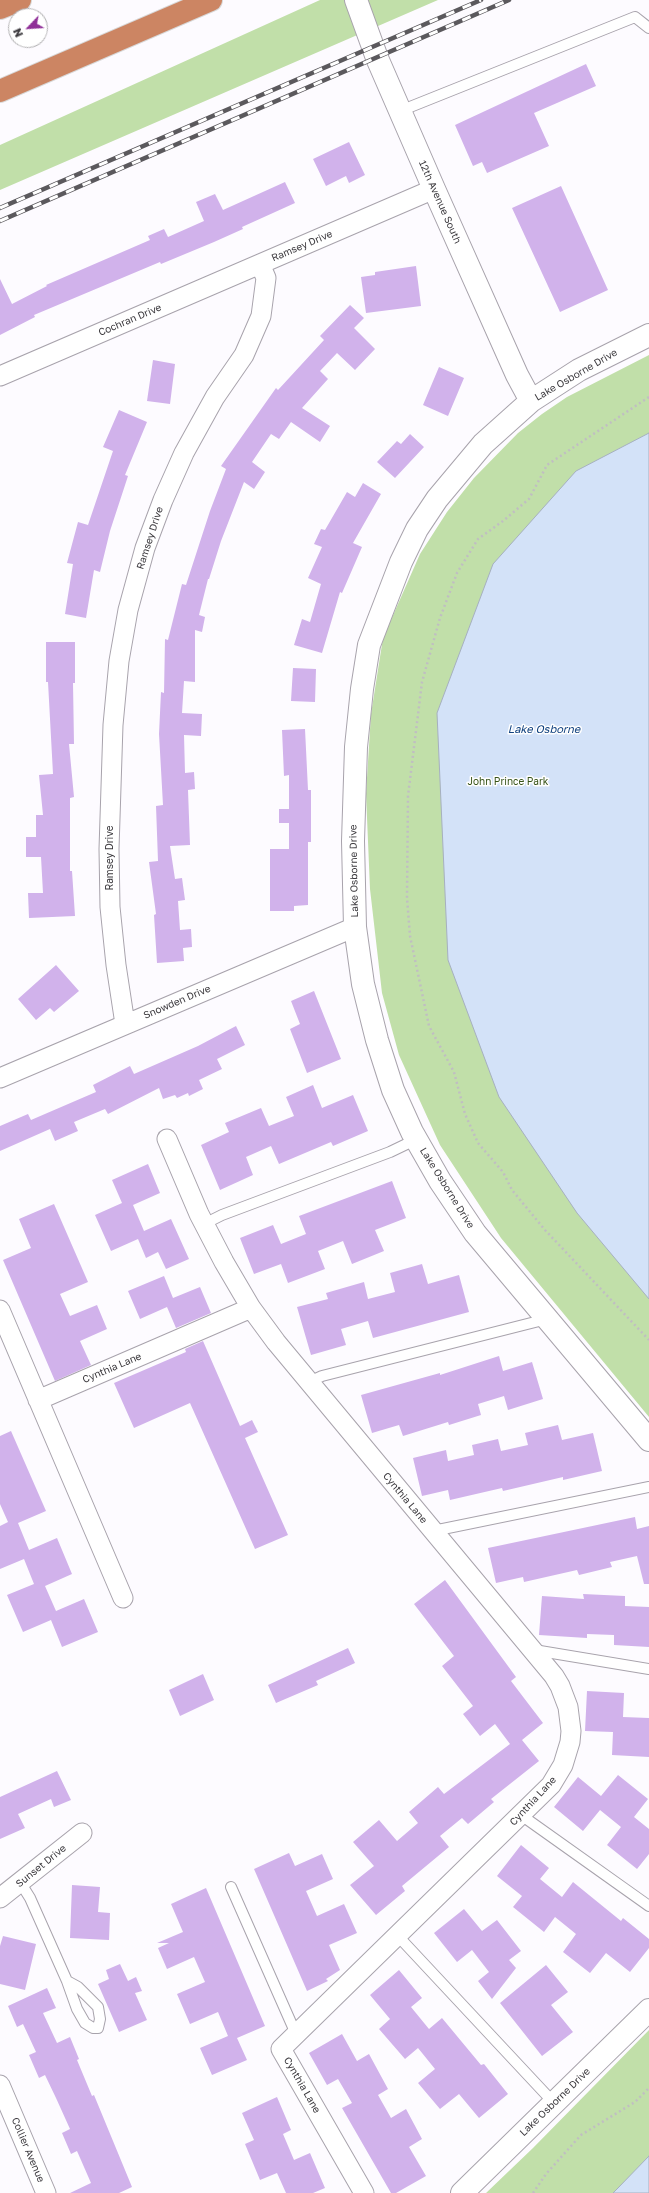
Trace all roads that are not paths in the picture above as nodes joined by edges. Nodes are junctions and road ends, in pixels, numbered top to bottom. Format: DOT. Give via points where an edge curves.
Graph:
graph roads {
  1 [pos="20,0"];
  2 [pos="210,0"];
  3 [pos="356,0"];
  4 [pos="0,8"];
  5 [pos="649,28"];
  6 [pos="27,79"];
  7 [pos="0,91"];
  8 [pos="0,97"];
  9 [pos="400,111"];
  10 [pos="434,189"];
  11 [pos="260,264"];
  12 [pos="649,335"];
  13 [pos="0,376"];
  14 [pos="531,400"];
  15 [pos="355,927"];
  16 [pos="125,1024"];
  17 [pos="0,1078"];
  18 [pos="167,1139"];
  19 [pos="417,1140"];
  20 [pos="204,1224"];
  21 [pos="251,1308"];
  22 [pos="0,1310"];
  23 [pos="547,1319"];
  24 [pos="309,1382"];
  25 [pos="38,1400"];
  26 [pos="649,1440"];
  27 [pos="649,1487"];
  28 [pos="433,1531"];
  29 [pos="123,1598"];
  30 [pos="532,1649"];
  31 [pos="649,1668"];
  32 [pos="521,1815"];
  33 [pos="82,1833"];
  34 [pos="20,1882"];
  35 [pos="231,1887"];
  36 [pos="0,1898"];
  37 [pos="649,1906"];
  38 [pos="397,1936"];
  39 [pos="67,1982"];
  40 [pos="649,2010"];
  41 [pos="296,2034"];
  42 [pos="0,2085"];
  43 [pos="554,2103"];
  44 [pos="40,2191"];
  45 [pos="364,2193"];
  46 [pos="462,2193"];
  1 -- 4 [label="highway"];
  2 -- 6 [label="highway"];
  3 -- 9 [label="street, 12th Avenue South"];
  5 -- 9 [label="lane" via="636,17"];
  6 -- 7 [label="highway"];
  6 -- 8 [label="highway"];
  9 -- 10 [label="street, 12th Avenue South"];
  10 -- 11 [label="street, Ramsey Drive"];
  10 -- 14 [label="street, 12th Avenue South" via="517,375"];
  11 -- 13 [label="street, Cochran Drive"];
  11 -- 16 [label="street, Ramsey Drive" via="266,278 261,316 244,355 215,397 184,453 163,500 141,562 128,610 119,661 113,725 110,871 110,907"];
  12 -- 14 [label="street, Lake Osborne Drive" via="579,370"];
  14 -- 15 [label="street, Lake Osborne Drive" via="484,444 425,517 401,562 370,645 356,747 353,841"];
  15 -- 16 [label="street, Snowden Drive"];
  15 -- 19 [label="street, Lake Osborne Drive" via="363,984 377,1040 393,1090"];
  16 -- 17 [label="street, Snowden Drive"];
  18 -- 20 [label="street, Cynthia Lane"];
  19 -- 20 [label="lane"];
  19 -- 23 [label="street, Lake Osborne Drive" via="440,1181 475,1232"];
  20 -- 21 [label="street, Cynthia Lane"];
  21 -- 24 [label="street, Cynthia Lane"];
  21 -- 25 [label="street, Cynthia Lane"];
  22 -- 25 [label="street"];
  23 -- 24 [label="lane" via="322,1376"];
  23 -- 26 [label="street, Lake Osborne Drive"];
  24 -- 28 [label="street, Cynthia Lane"];
  25 -- 29 [label="street"];
  27 -- 28 [label="lane"];
  28 -- 30 [label="street, Cynthia Lane"];
  30 -- 31 [label="lane"];
  30 -- 32 [label="street, Cynthia Lane" via="560,1686 568,1707 571,1731 567,1754 558,1775"];
  32 -- 37 [label="lane"];
  32 -- 38 [label="street, Cynthia Lane"];
  33 -- 34 [label="street, Sunset Drive"];
  34 -- 36 [label="street, Sunset Drive"];
  34 -- 39 [label="lane" via="30,1898"];
  35 -- 41 [label="lane"];
  38 -- 41 [label="street, Cynthia Lane"];
  38 -- 43 [label="lane"];
  40 -- 43 [label="street, Lake Osborne Drive"];
  41 -- 45 [label="street, Cynthia Lane" via="281,2049"];
  42 -- 44 [label="street, Collier Avenue"];
  43 -- 46 [label="street, Lake Osborne Drive"];
}
